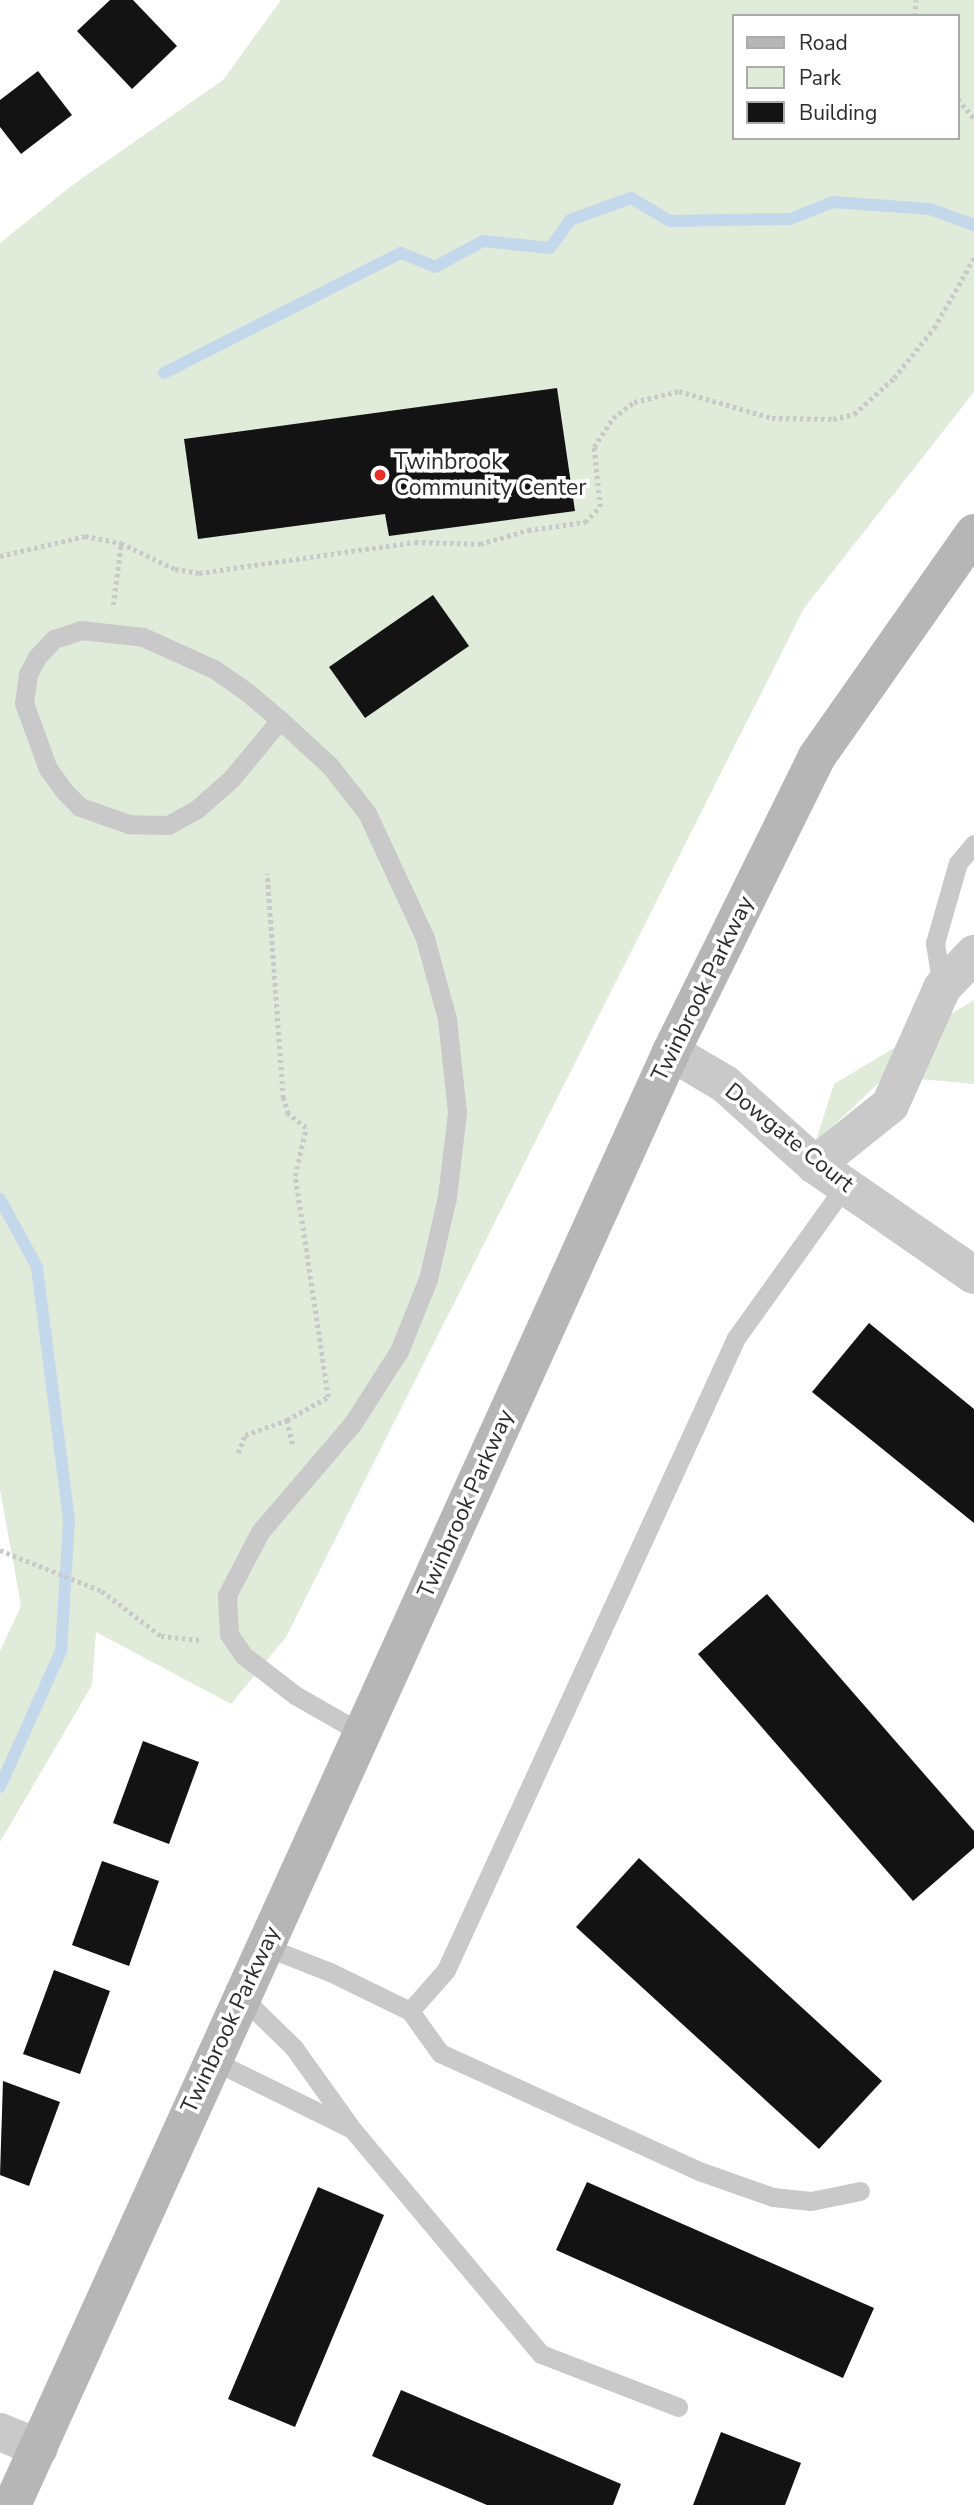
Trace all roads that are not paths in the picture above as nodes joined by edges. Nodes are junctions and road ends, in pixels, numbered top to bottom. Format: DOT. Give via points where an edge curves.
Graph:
graph roads {
  1 [pos="974,533"];
  2 [pos="280,720"];
  3 [pos="974,844"];
  4 [pos="974,954"];
  5 [pos="942,988"];
  6 [pos="671,1052"];
  7 [pos="830,1175"];
  8 [pos="974,1275"];
  9 [pos="363,1734"];
  10 [pos="266,1947"];
  11 [pos="242,1997"];
  12 [pos="410,2011"];
  13 [pos="212,2060"];
  14 [pos="352,2129"];
  15 [pos="860,2191"];
  16 [pos="678,2407"];
  17 [pos="0,2432"];
  18 [pos="39,2448"];
  19 [pos="12,2505"];
  1 -- 6 [label="main road, Twinbrook Parkway" via="816,758"];
  2 -- 2 [label="lane" via="247,692 176,649 110,630 81,630 54,639 27,674 24,703 48,769 80,807 130,824 168,825 197,809 231,779"];
  2 -- 9 [label="lane" via="330,766 367,813 397,870 425,939 447,1019 457,1113 447,1197 428,1279 399,1351 353,1423 260,1532 239,1564 227,1595 229,1634 263,1673"];
  3 -- 5 [label="lane" via="958,863 935,943"];
  4 -- 5 [label="street"];
  5 -- 7 [label="street" via="891,1105"];
  6 -- 7 [label="street, Dowgate Court" via="725,1084"];
  6 -- 9 [label="main road, Twinbrook Parkway"];
  7 -- 8 [label="street, Dowgate Court"];
  7 -- 12 [label="lane" via="736,1338 446,1970"];
  9 -- 10 [label="main road, Twinbrook Parkway"];
  10 -- 11 [label="main road, Twinbrook Parkway"];
  10 -- 12 [label="lane"];
  11 -- 13 [label="main road, Twinbrook Parkway"];
  11 -- 14 [label="lane" via="294,2048"];
  12 -- 15 [label="lane" via="440,2053 699,2171 773,2197 811,2201"];
  13 -- 14 [label="lane"];
  13 -- 18 [label="main road, Twinbrook Parkway"];
  14 -- 16 [label="lane" via="541,2354"];
  17 -- 18 [label="street"];
  18 -- 19 [label="main road, Twinbrook Parkway"];
}
